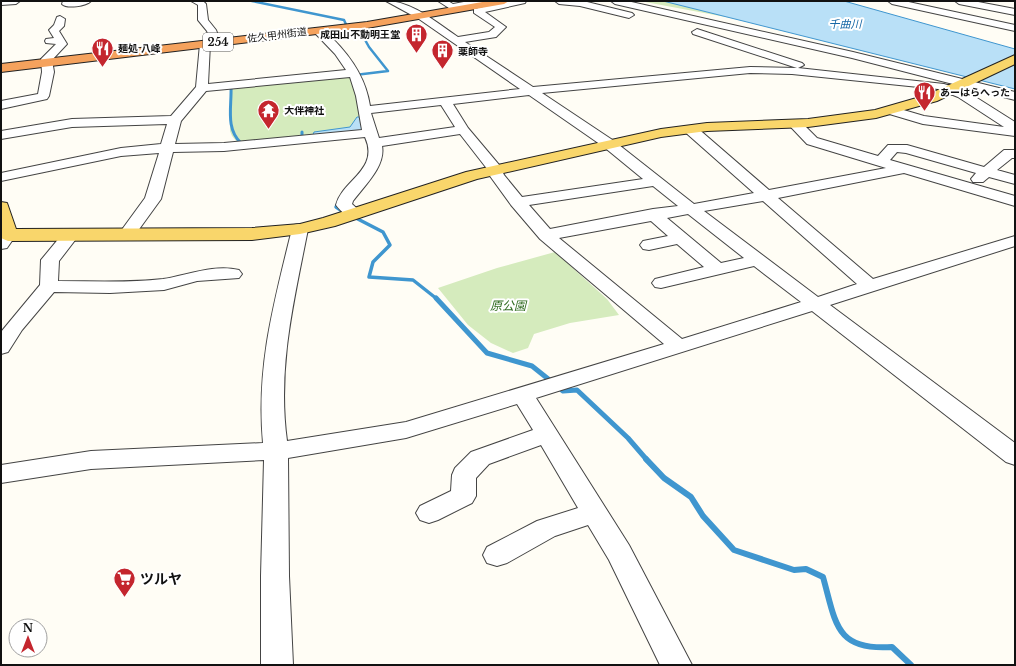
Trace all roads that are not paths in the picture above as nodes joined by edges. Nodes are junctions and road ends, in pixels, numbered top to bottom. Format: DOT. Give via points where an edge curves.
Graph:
graph roads {
  1 [pos="16,1"];
  2 [pos="195,1"];
  3 [pos="390,1"];
  4 [pos="442,1"];
  5 [pos="483,1"];
  6 [pos="504,1"];
  7 [pos="522,1"];
  8 [pos="558,1"];
  9 [pos="615,1"];
  10 [pos="892,1"];
  11 [pos="959,1"];
  12 [pos="1,2"];
  13 [pos="85,3"];
  14 [pos="452,7"];
  15 [pos="64,9"];
  16 [pos="1014,11"];
  17 [pos="428,14"];
  18 [pos="641,18"];
  19 [pos="1015,28"];
  20 [pos="685,29"];
  21 [pos="318,31"];
  22 [pos="456,40"];
  23 [pos="50,41"];
  24 [pos="61,41"];
  25 [pos="211,43"];
  26 [pos="1015,60"];
  27 [pos="46,63"];
  28 [pos="1,68"];
  29 [pos="354,73"];
  30 [pos="824,74"];
  31 [pos="958,87"];
  32 [pos="202,88"];
  33 [pos="530,91"];
  34 [pos="1015,96"];
  35 [pos="444,101"];
  36 [pos="1,105"];
  37 [pos="364,110"];
  38 [pos="890,110"];
  39 [pos="175,120"];
  40 [pos="795,124"];
  41 [pos="1015,128"];
  42 [pos="690,129"];
  43 [pos="463,130"];
  44 [pos="1015,132"];
  45 [pos="1,135"];
  46 [pos="372,138"];
  47 [pos="609,144"];
  48 [pos="166,148"];
  49 [pos="1015,154"];
  50 [pos="881,161"];
  51 [pos="905,168"];
  52 [pos="495,169"];
  53 [pos="986,173"];
  54 [pos="1,177"];
  55 [pos="1015,180"];
  56 [pos="657,181"];
  57 [pos="969,186"];
  58 [pos="768,196"];
  59 [pos="1015,201"];
  60 [pos="517,202"];
  61 [pos="1,208"];
  62 [pos="690,209"];
  63 [pos="355,214"];
  64 [pos="653,214"];
  65 [pos="300,229"];
  66 [pos="126,235"];
  67 [pos="546,235"];
  68 [pos="71,236"];
  69 [pos="681,238"];
  70 [pos="5,240"];
  71 [pos="1015,241"];
  72 [pos="649,245"];
  73 [pos="758,260"];
  74 [pos="718,270"];
  75 [pos="233,274"];
  76 [pos="662,283"];
  77 [pos="49,286"];
  78 [pos="870,286"];
  79 [pos="814,303"];
  80 [pos="678,346"];
  81 [pos="1,348"];
  82 [pos="523,395"];
  83 [pos="547,434"];
  84 [pos="276,451"];
  85 [pos="1015,456"];
  86 [pos="1,474"];
  87 [pos="429,513"];
  88 [pos="595,513"];
  89 [pos="497,554"];
  90 [pos="277,665"];
  91 [pos="676,665"];
  1 -- 12 [label="street"];
  2 -- 25 [label="street" via="202,4 203,20 212,30"];
  3 -- 17 [label="street"];
  4 -- 14 [label="street"];
  5 -- 14 [label="street"];
  6 -- 17 [label="highway, 佐久甲州街道 / 254"];
  7 -- 22 [label="street" via="477,11 501,27 492,35"];
  8 -- 18 [label="street"];
  9 -- 31 [label="street" via="853,55"];
  10 -- 19 [label="street"];
  11 -- 16 [label="street"];
  13 -- 15 [label="street"];
  14 -- 17 [label="street"];
  15 -- 24 [label="street" via="54,30"];
  17 -- 21 [label="highway, 佐久甲州街道 / 254"];
  17 -- 22 [label="street"];
  20 -- 30 [label="street" via="819,70"];
  21 -- 25 [label="highway, 佐久甲州街道 / 254"];
  21 -- 29 [label="street" via="344,56"];
  22 -- 33 [label="street"];
  23 -- 24 [label="street"];
  24 -- 27 [label="street" via="62,44 46,59"];
  25 -- 27 [label="highway, 佐久甲州街道 / 254"];
  25 -- 32 [label="street"];
  26 -- 31 [label="main road"];
  27 -- 28 [label="highway, 佐久甲州街道 / 254"];
  27 -- 36 [label="street" via="48,72 43,96"];
  29 -- 32 [label="street"];
  29 -- 37 [label="street"];
  30 -- 31 [label="street"];
  30 -- 33 [label="street" via="742,70"];
  31 -- 34 [label="street"];
  31 -- 38 [label="main road"];
  31 -- 41 [label="street"];
  32 -- 39 [label="street"];
  33 -- 35 [label="street"];
  33 -- 47 [label="street"];
  35 -- 37 [label="street"];
  35 -- 43 [label="street"];
  37 -- 46 [label="street"];
  38 -- 40 [label="main road" via="848,119"];
  38 -- 44 [label="street" via="924,120"];
  39 -- 45 [label="street" via="72,123"];
  39 -- 48 [label="street"];
  40 -- 42 [label="main road"];
  40 -- 50 [label="street" via="812,141"];
  42 -- 47 [label="main road"];
  42 -- 58 [label="street"];
  43 -- 46 [label="street"];
  43 -- 52 [label="street"];
  46 -- 48 [label="street"];
  46 -- 63 [label="street" via="376,150 372,165 345,200 344,205"];
  47 -- 52 [label="main road"];
  47 -- 56 [label="street"];
  48 -- 54 [label="street" via="121,152"];
  48 -- 66 [label="street" via="153,199"];
  49 -- 53 [label="street" via="1009,153"];
  50 -- 51 [label="street"];
  50 -- 53 [label="street" via="893,148 907,149"];
  51 -- 57 [label="street"];
  51 -- 58 [label="street"];
  52 -- 60 [label="street" via="497,176"];
  52 -- 63 [label="main road"];
  53 -- 55 [label="street"];
  53 -- 57 [label="street"];
  56 -- 60 [label="street"];
  56 -- 62 [label="street"];
  57 -- 59 [label="street"];
  58 -- 62 [label="street"];
  58 -- 78 [label="street"];
  60 -- 67 [label="street"];
  61 -- 70 [label="main road"];
  62 -- 64 [label="street"];
  62 -- 73 [label="street"];
  63 -- 65 [label="main road"];
  64 -- 67 [label="street"];
  64 -- 69 [label="street"];
  65 -- 66 [label="main road" via="252,234"];
  65 -- 84 [label="street" via="274,354 272,415"];
  66 -- 68 [label="main road"];
  67 -- 80 [label="street"];
  68 -- 70 [label="main road"];
  68 -- 77 [label="street" via="50,260"];
  69 -- 72 [label="street"];
  69 -- 74 [label="street"];
  71 -- 78 [label="street"];
  73 -- 74 [label="street"];
  73 -- 79 [label="street"];
  74 -- 76 [label="street"];
  75 -- 77 [label="street" via="197,276 164,284 110,287"];
  77 -- 81 [label="street" via="14,327"];
  78 -- 79 [label="street"];
  79 -- 80 [label="street"];
  79 -- 85 [label="street"];
  80 -- 82 [label="street"];
  82 -- 83 [label="street"];
  82 -- 84 [label="street" via="406,430"];
  83 -- 87 [label="street" via="480,458 464,475 463,496"];
  83 -- 88 [label="street"];
  84 -- 86 [label="street" via="91,460"];
  84 -- 90 [label="street"];
  88 -- 89 [label="street" via="546,528"];
  88 -- 91 [label="street" via="619,553"];
}
